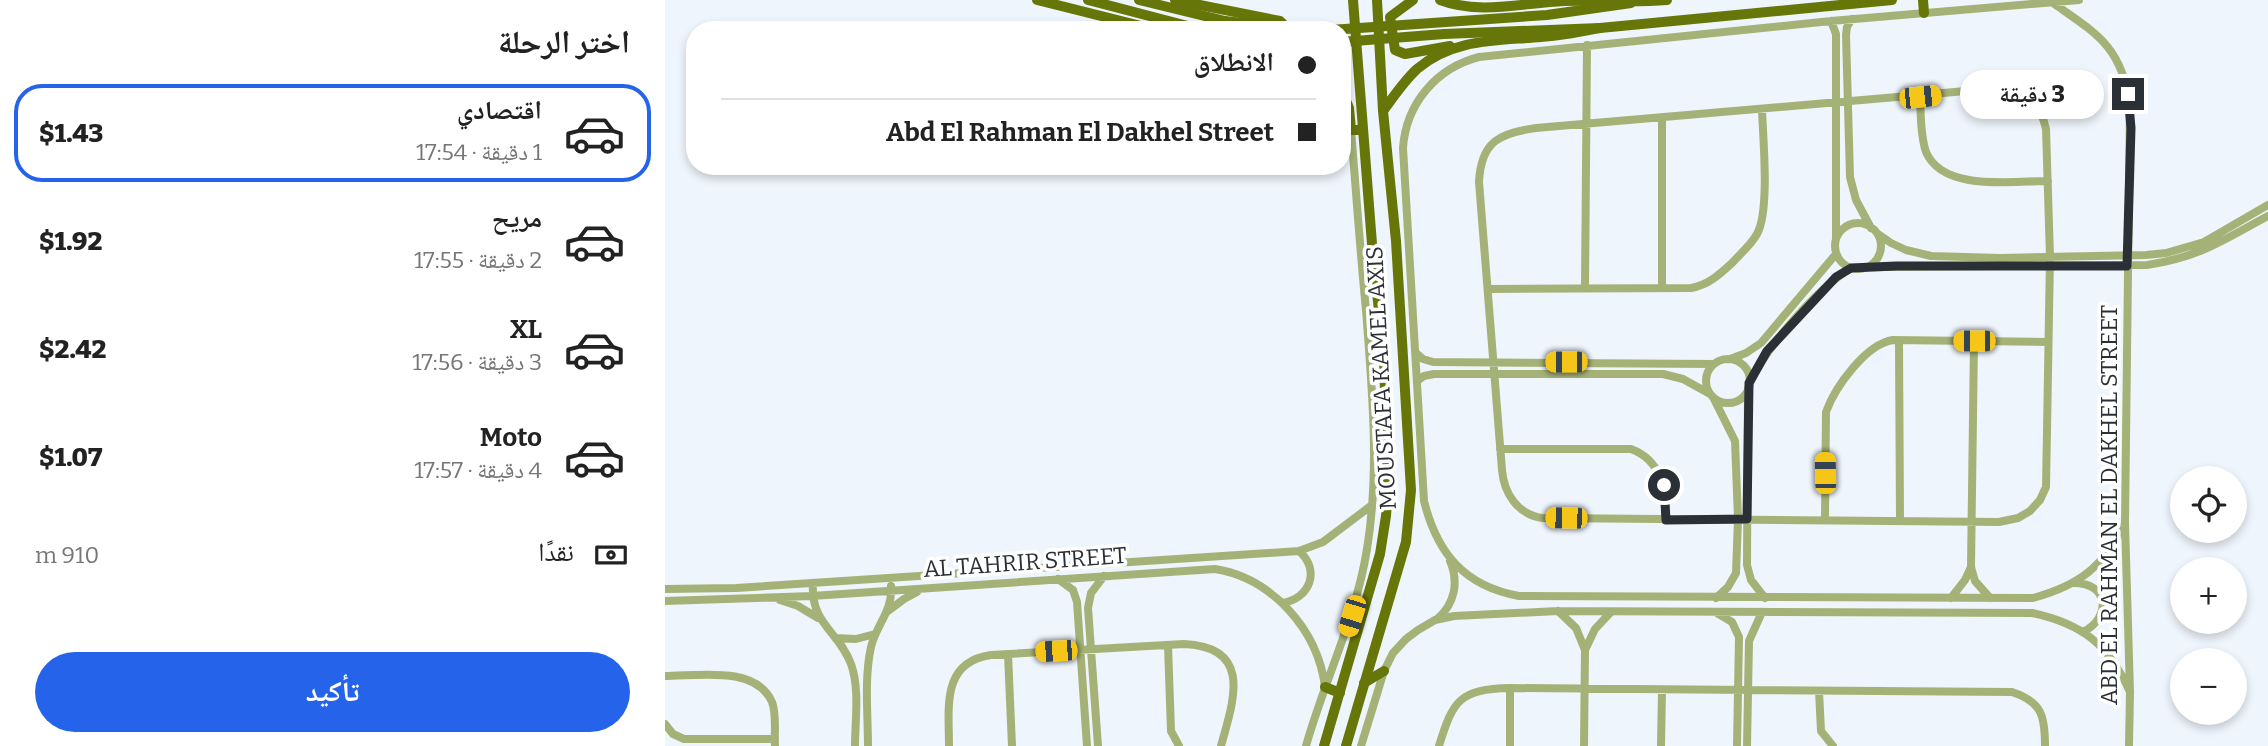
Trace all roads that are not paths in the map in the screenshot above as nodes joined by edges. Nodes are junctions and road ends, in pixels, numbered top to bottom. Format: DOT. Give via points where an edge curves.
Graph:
graph roads {
  1 [pos="1037,0"];
  2 [pos="1088,0"];
  3 [pos="1139,0"];
  4 [pos="1175,0"];
  5 [pos="1353,0"];
  6 [pos="1377,0"];
  7 [pos="1413,0"];
  8 [pos="1440,0"];
  9 [pos="1667,0"];
  10 [pos="1892,0"];
  11 [pos="1923,0"];
  12 [pos="2079,0"];
  13 [pos="1630,3"];
  14 [pos="2053,3"];
  15 [pos="1924,13"];
  16 [pos="1852,19"];
  17 [pos="1121,21"];
  18 [pos="1168,21"];
  19 [pos="1221,21"];
  20 [pos="1280,21"];
  21 [pos="1831,21"];
  22 [pos="1600,28"];
  23 [pos="1351,29"];
  24 [pos="1351,41"];
  25 [pos="1587,45"];
  26 [pos="1457,46"];
  27 [pos="1920,97"];
  28 [pos="1848,101"];
  29 [pos="1837,102"];
  30 [pos="1762,110"];
  31 [pos="1383,111"];
  32 [pos="1351,114"];
  33 [pos="1661,119"];
  34 [pos="1587,124"];
  35 [pos="1357,130"];
  36 [pos="2048,181"];
  37 [pos="2268,205"];
  38 [pos="1370,215"];
  39 [pos="1357,216"];
  40 [pos="2268,216"];
  41 [pos="1875,231"];
  42 [pos="1836,239"];
  43 [pos="1836,254"];
  44 [pos="2127,255"];
  45 [pos="2050,257"];
  46 [pos="2127,266"];
  47 [pos="1870,267"];
  48 [pos="2049,267"];
  49 [pos="1851,268"];
  50 [pos="1585,288"];
  51 [pos="1662,288"];
  52 [pos="1488,289"];
  53 [pos="1401,328"];
  54 [pos="1415,328"];
  55 [pos="1899,341"];
  56 [pos="1974,341"];
  57 [pos="2048,342"];
  58 [pos="1416,353"];
  59 [pos="1384,359"];
  60 [pos="1730,359"];
  61 [pos="1370,360"];
  62 [pos="1492,362"];
  63 [pos="1714,364"];
  64 [pos="1493,373"];
  65 [pos="1417,381"];
  66 [pos="1749,386"];
  67 [pos="1712,395"];
  68 [pos="1500,449"];
  69 [pos="1372,505"];
  70 [pos="1411,511"];
  71 [pos="1387,516"];
  72 [pos="1742,519"];
  73 [pos="1825,519"];
  74 [pos="1666,520"];
  75 [pos="1900,520"];
  76 [pos="1973,521"];
  77 [pos="2125,523"];
  78 [pos="1383,540"];
  79 [pos="1406,542"];
  80 [pos="1299,551"];
  81 [pos="1448,556"];
  82 [pos="1971,567"];
  83 [pos="1105,575"];
  84 [pos="891,578"];
  85 [pos="1058,579"];
  86 [pos="813,583"];
  87 [pos="2074,583"];
  88 [pos="665,589"];
  89 [pos="925,589"];
  90 [pos="892,591"];
  91 [pos="812,596"];
  92 [pos="773,598"];
  93 [pos="1658,598"];
  94 [pos="1716,598"];
  95 [pos="1765,598"];
  96 [pos="1951,598"];
  97 [pos="1990,598"];
  98 [pos="665,601"];
  99 [pos="1282,603"];
  100 [pos="888,611"];
  101 [pos="1558,611"];
  102 [pos="1611,612"];
  103 [pos="1658,612"];
  104 [pos="1714,612"];
  105 [pos="1762,612"];
  106 [pos="819,619"];
  107 [pos="1435,620"];
  108 [pos="2083,632"];
  109 [pos="875,634"];
  110 [pos="836,638"];
  111 [pos="1168,645"];
  112 [pos="1091,649"];
  113 [pos="1081,650"];
  114 [pos="1585,650"];
  115 [pos="1008,654"];
  116 [pos="1384,671"];
  117 [pos="665,676"];
  118 [pos="1364,682"];
  119 [pos="1325,687"];
  120 [pos="1510,688"];
  121 [pos="1585,689"];
  122 [pos="1662,690"];
  123 [pos="1739,690"];
  124 [pos="1749,690"];
  125 [pos="1819,691"];
  126 [pos="2130,692"];
  127 [pos="1340,693"];
  128 [pos="665,724"];
  129 [pos="775,743"];
  130 [pos="870,744"];
  131 [pos="855,746"];
  132 [pos="949,746"];
  133 [pos="1012,746"];
  134 [pos="1087,746"];
  135 [pos="1098,746"];
  136 [pos="1179,746"];
  137 [pos="1221,746"];
  138 [pos="1306,746"];
  139 [pos="1324,746"];
  140 [pos="1346,746"];
  141 [pos="1361,746"];
  142 [pos="1439,746"];
  143 [pos="1510,746"];
  144 [pos="1584,746"];
  145 [pos="1661,746"];
  146 [pos="1737,746"];
  147 [pos="1747,746"];
  148 [pos="1833,746"];
  149 [pos="2045,746"];
  150 [pos="2129,746"];
  1 -- 17 [label="main road"];
  2 -- 18 [label="main road"];
  3 -- 19 [label="main road, bridge"];
  4 -- 20 [label="main road"];
  5 -- 35 [label="main road, MOUSTAFA KAMEL AXIS"];
  6 -- 31 [label="main road, MOUSTAFA KAMEL AXIS"];
  7 -- 26 [label="main road" via="1390,17 1395,50 1405,54"];
  8 -- 13 [label="main road" via="1476,8 1562,1"];
  9 -- 13 [label="main road"];
  10 -- 22 [label="main road"];
  11 -- 15 [label="main road"];
  12 -- 14 [label="street"];
  13 -- 23 [label="main road, bridge" via="1547,15"];
  14 -- 15 [label="street"];
  14 -- 44 [label="street, ABD EL RAHMAN EL DAKHEL STREET" via="2101,38 2124,75 2131,128"];
  15 -- 16 [label="street"];
  16 -- 21 [label="street"];
  16 -- 28 [label="street" via="1846,31"];
  21 -- 25 [label="street"];
  21 -- 29 [label="street" via="1836,34"];
  22 -- 24 [label="main road, bridge"];
  22 -- 26 [label="main road"];
  25 -- 34 [label="street"];
  25 -- 54 [label="street" via="1459,63 1439,76 1410,112 1404,135"];
  26 -- 31 [label="main road" via="1418,69"];
  27 -- 28 [label="street"];
  27 -- 36 [label="street" via="1926,151 1947,174 1972,181"];
  27 -- 36 [label="street" via="2001,89 2027,96 2044,120"];
  28 -- 29 [label="street"];
  28 -- 41 [label="street" via="1851,185"];
  29 -- 30 [label="street"];
  29 -- 42 [label="street"];
  30 -- 33 [label="street"];
  30 -- 51 [label="street" via="1763,204 1757,234 1710,282 1691,288"];
  31 -- 53 [label="main road, MOUSTAFA KAMEL AXIS"];
  32 -- 35 [label="main road"];
  33 -- 34 [label="street"];
  33 -- 51 [label="street"];
  34 -- 50 [label="street"];
  34 -- 52 [label="street" via="1513,131 1497,138 1487,151 1479,182"];
  35 -- 38 [label="main road, MOUSTAFA KAMEL AXIS"];
  35 -- 39 [label="street"];
  36 -- 45 [label="street"];
  37 -- 44 [label="street" via="2194,245 2166,253"];
  38 -- 39 [label="main road"];
  38 -- 59 [label="main road, MOUSTAFA KAMEL AXIS"];
  39 -- 61 [label="street"];
  40 -- 46 [label="street" via="2205,251 2167,262"];
  41 -- 42 [label="street" via="1862,224 1849,225"];
  41 -- 45 [label="street" via="1897,246 1931,256"];
  41 -- 47 [label="street" via="1881,242 1880,254"];
  42 -- 43 [label="street"];
  43 -- 49 [label="street"];
  43 -- 60 [label="street" via="1761,342"];
  44 -- 45 [label="street"];
  44 -- 46 [label="street, ABD EL RAHMAN EL DAKHEL STREET"];
  45 -- 48 [label="street"];
  46 -- 48 [label="street"];
  46 -- 77 [label="street, ABD EL RAHMAN EL DAKHEL STREET"];
  47 -- 48 [label="street"];
  47 -- 49 [label="street"];
  48 -- 57 [label="street"];
  49 -- 66 [label="street" via="1830,281 1767,351"];
  50 -- 51 [label="street"];
  50 -- 52 [label="street"];
  52 -- 62 [label="street"];
  53 -- 54 [label="main road"];
  53 -- 70 [label="main road, MOUSTAFA KAMEL AXIS"];
  54 -- 58 [label="street"];
  55 -- 56 [label="street"];
  55 -- 73 [label="street" via="1883,342 1871,350 1828,407"];
  55 -- 75 [label="street"];
  56 -- 57 [label="street"];
  56 -- 76 [label="street"];
  57 -- 76 [label="street" via="2044,492 2033,509 2018,518"];
  58 -- 62 [label="street" via="1433,362"];
  58 -- 65 [label="street"];
  59 -- 61 [label="main road"];
  59 -- 71 [label="main road, MOUSTAFA KAMEL AXIS"];
  60 -- 63 [label="street"];
  60 -- 66 [label="street" via="1745,367"];
  61 -- 69 [label="street" via="1375,450"];
  62 -- 63 [label="street"];
  62 -- 64 [label="street"];
  63 -- 67 [label="street" via="1707,375"];
  64 -- 65 [label="street" via="1434,374"];
  64 -- 67 [label="street" via="1663,374"];
  64 -- 68 [label="street"];
  65 -- 81 [label="street" via="1423,490 1434,534"];
  66 -- 67 [label="street" via="1741,398 1730,402"];
  66 -- 72 [label="street"];
  67 -- 72 [label="street" via="1735,441"];
  68 -- 74 [label="street" via="1506,490 1515,504 1532,516"];
  68 -- 74 [label="street" via="1631,449 1650,460 1661,477"];
  69 -- 80 [label="street, AL TAHRIR STREET" via="1323,542"];
  69 -- 119 [label="street" via="1358,594"];
  70 -- 71 [label="main road"];
  70 -- 79 [label="main road, MOUSTAFA KAMEL AXIS"];
  71 -- 78 [label="main road, MOUSTAFA KAMEL AXIS"];
  72 -- 73 [label="street"];
  72 -- 74 [label="street"];
  72 -- 94 [label="street" via="1736,573"];
  72 -- 95 [label="street" via="1748,572"];
  73 -- 75 [label="street"];
  75 -- 76 [label="street"];
  76 -- 82 [label="street"];
  77 -- 87 [label="street" via="2098,564"];
  77 -- 126 [label="street, ABD EL RAHMAN EL DAKHEL STREET"];
  78 -- 79 [label="main road"];
  78 -- 127 [label="main road, MOUSTAFA KAMEL AXIS"];
  79 -- 118 [label="main road, MOUSTAFA KAMEL AXIS"];
  80 -- 84 [label="street, AL TAHRIR STREET"];
  80 -- 99 [label="street" via="1310,567 1309,586 1301,597"];
  81 -- 93 [label="street" via="1477,582 1519,596"];
  81 -- 107 [label="street" via="1454,591 1448,607"];
  82 -- 96 [label="street"];
  82 -- 97 [label="street" via="1975,581"];
  83 -- 85 [label="street, AL TAHRIR STREET"];
  83 -- 99 [label="street, AL TAHRIR STREET" via="1215,569 1253,581"];
  83 -- 112 [label="street" via="1089,600"];
  84 -- 86 [label="street, AL TAHRIR STREET"];
  84 -- 90 [label="street"];
  85 -- 89 [label="street, AL TAHRIR STREET"];
  85 -- 113 [label="street" via="1076,596"];
  86 -- 88 [label="street, AL TAHRIR STREET"];
  86 -- 91 [label="street"];
  87 -- 97 [label="street" via="2033,597"];
  87 -- 108 [label="street" via="2092,587 2103,603 2098,621"];
  89 -- 90 [label="street, AL TAHRIR STREET"];
  89 -- 100 [label="street"];
  90 -- 91 [label="street, AL TAHRIR STREET"];
  90 -- 100 [label="street"];
  91 -- 92 [label="street, AL TAHRIR STREET"];
  91 -- 106 [label="street"];
  92 -- 98 [label="street, AL TAHRIR STREET"];
  92 -- 106 [label="street"];
  93 -- 94 [label="street"];
  93 -- 103 [label="street"];
  94 -- 95 [label="street"];
  95 -- 96 [label="street"];
  96 -- 97 [label="street"];
  99 -- 119 [label="street, AL TAHRIR STREET" via="1313,647"];
  100 -- 109 [label="street"];
  101 -- 102 [label="street"];
  101 -- 107 [label="street" via="1465,614"];
  101 -- 114 [label="street" via="1576,628"];
  102 -- 103 [label="street"];
  102 -- 114 [label="street" via="1595,628"];
  103 -- 104 [label="street"];
  104 -- 105 [label="street"];
  104 -- 123 [label="street" via="1727,618 1737,632"];
  105 -- 108 [label="street" via="2032,613"];
  105 -- 124 [label="street" via="1749,641"];
  106 -- 110 [label="street"];
  107 -- 116 [label="street" via="1406,639"];
  108 -- 126 [label="street" via="2103,647"];
  109 -- 110 [label="street"];
  109 -- 130 [label="street" via="868,671"];
  110 -- 131 [label="street" via="856,680"];
  111 -- 112 [label="street"];
  111 -- 136 [label="street" via="1171,732"];
  111 -- 137 [label="street" via="1204,646 1220,655 1231,670 1235,689"];
  112 -- 113 [label="street"];
  112 -- 135 [label="street"];
  113 -- 115 [label="street"];
  113 -- 134 [label="street"];
  114 -- 121 [label="street"];
  115 -- 132 [label="street" via="977,658 955,678 949,700"];
  115 -- 133 [label="street"];
  116 -- 118 [label="main road"];
  116 -- 141 [label="street"];
  117 -- 129 [label="street" via="730,676 754,683 772,702"];
  118 -- 140 [label="main road, MOUSTAFA KAMEL AXIS"];
  119 -- 127 [label="main road"];
  119 -- 138 [label="street"];
  120 -- 121 [label="street"];
  120 -- 142 [label="street" via="1466,696 1452,711"];
  120 -- 143 [label="street"];
  121 -- 122 [label="street"];
  121 -- 144 [label="street"];
  122 -- 123 [label="street"];
  122 -- 145 [label="street"];
  123 -- 124 [label="street"];
  123 -- 146 [label="street"];
  124 -- 125 [label="street"];
  124 -- 147 [label="street"];
  125 -- 148 [label="street" via="1821,731"];
  125 -- 149 [label="street" via="2012,692 2038,706 2045,724"];
  126 -- 150 [label="street, ABD EL RAHMAN EL DAKHEL STREET"];
  127 -- 139 [label="main road, MOUSTAFA KAMEL AXIS"];
  128 -- 129 [label="street" via="684,739"];
}
